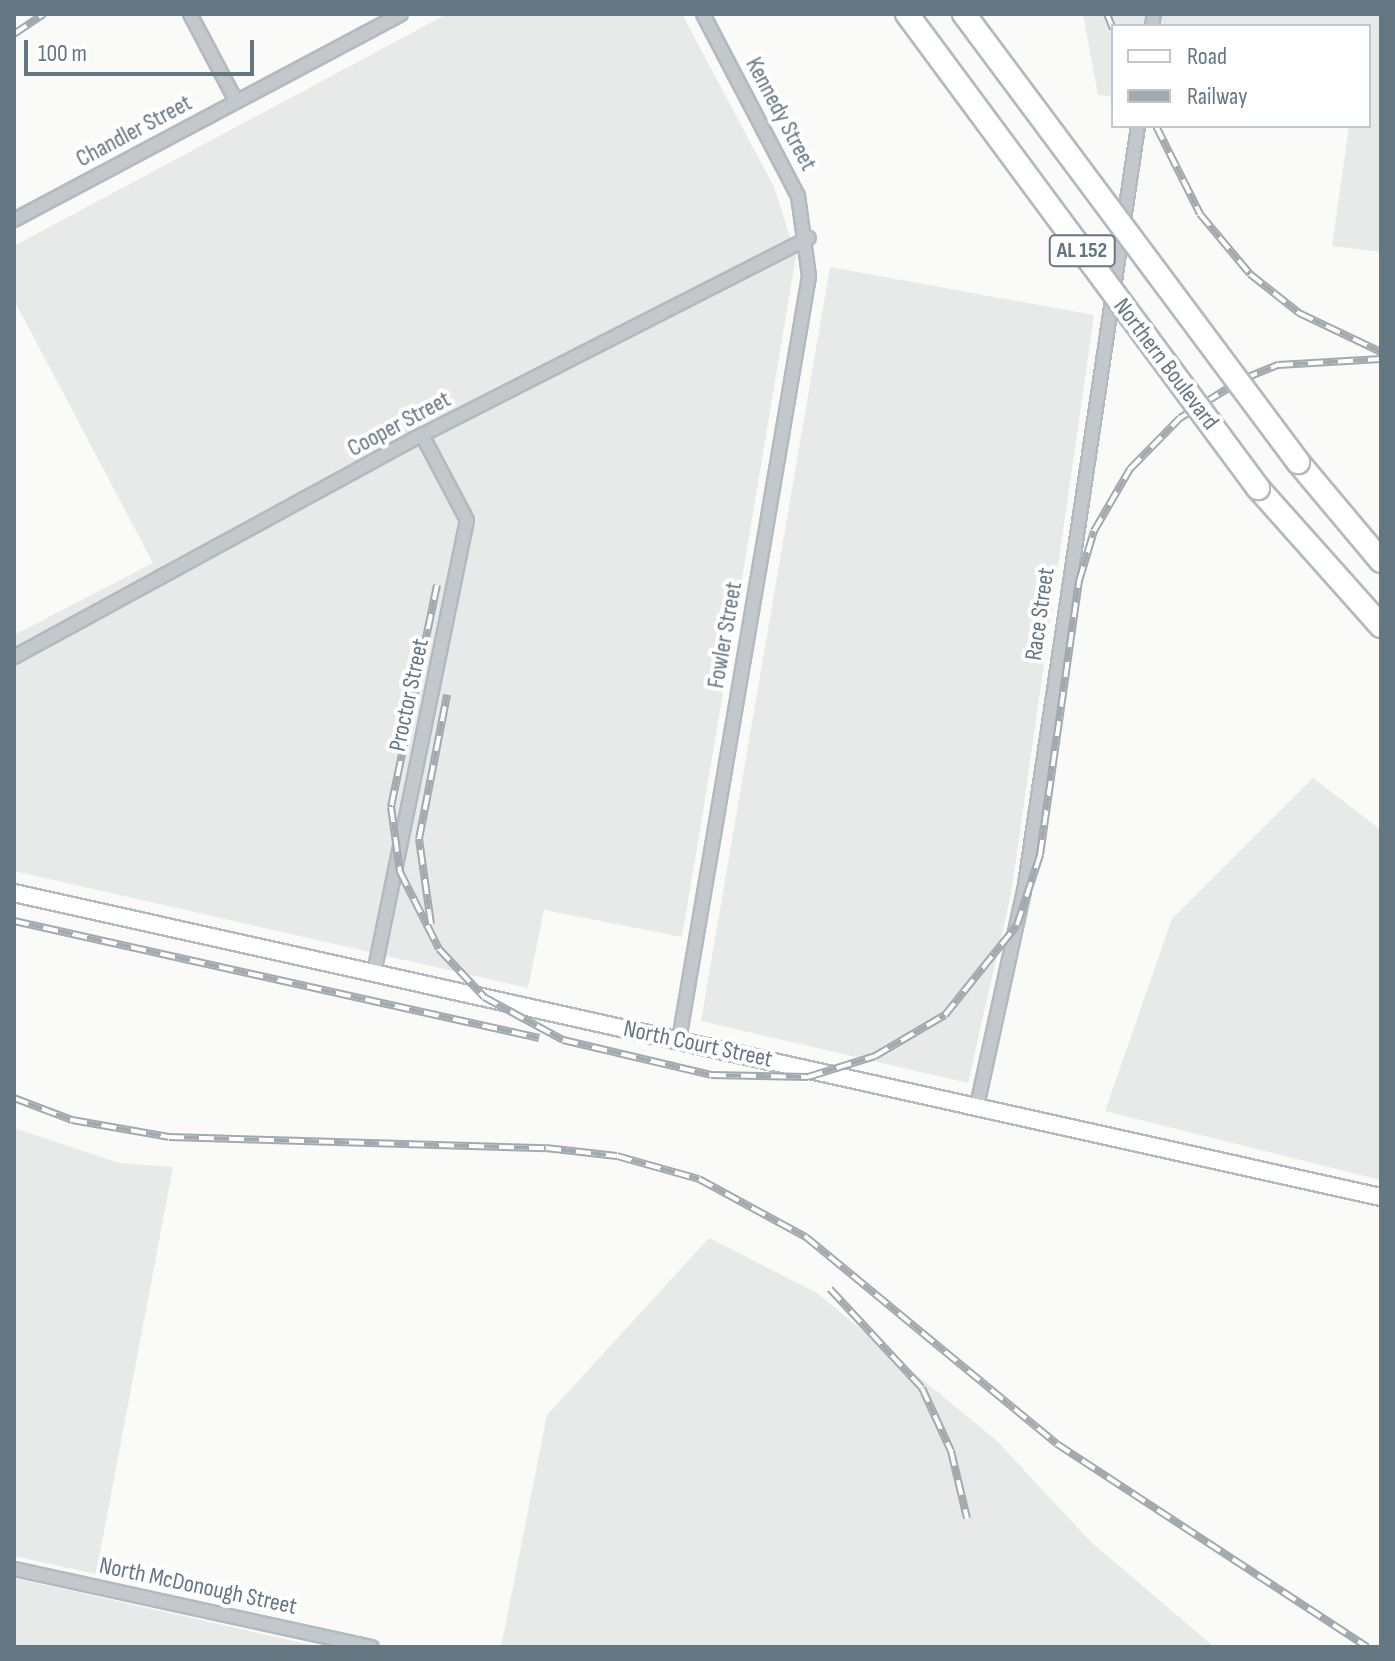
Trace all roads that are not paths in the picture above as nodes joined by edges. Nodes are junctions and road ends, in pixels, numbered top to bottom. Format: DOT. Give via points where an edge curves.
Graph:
graph roads {
  1 [pos="190,14"];
  2 [pos="401,14"];
  3 [pos="703,14"];
  4 [pos="907,14"];
  5 [pos="964,14"];
  6 [pos="236,101"];
  7 [pos="1138,128"];
  8 [pos="14,220"];
  9 [pos="809,238"];
  10 [pos="422,435"];
  11 [pos="1381,561"];
  12 [pos="1381,626"];
  13 [pos="14,657"];
  14 [pos="14,893"];
  15 [pos="374,973"];
  16 [pos="679,1040"];
  17 [pos="977,1106"];
  18 [pos="1381,1197"];
  19 [pos="14,1569"];
  20 [pos="372,1647"];
  1 -- 6 [label="street"];
  2 -- 6 [label="street, Chandler Street"];
  3 -- 9 [label="street, Kennedy Street" via="790,176"];
  4 -- 12 [label="highway, Northern Boulevard / AL 152, bridge" via="1258,488"];
  5 -- 11 [label="highway, Northern Boulevard / AL 152, bridge" via="1298,462"];
  6 -- 8 [label="street, Chandler Street"];
  7 -- 17 [label="street, Race Street" via="1022,902"];
  9 -- 10 [label="street, Cooper Street"];
  9 -- 16 [label="street, Fowler Street" via="809,276"];
  10 -- 13 [label="street, Cooper Street"];
  10 -- 15 [label="street, Proctor Street" via="467,520"];
  14 -- 15 [label="main road, North Court Street"];
  15 -- 16 [label="main road, North Court Street"];
  16 -- 17 [label="main road, North Court Street"];
  17 -- 18 [label="main road, North Court Street"];
  19 -- 20 [label="street, North McDonough Street"];
}
